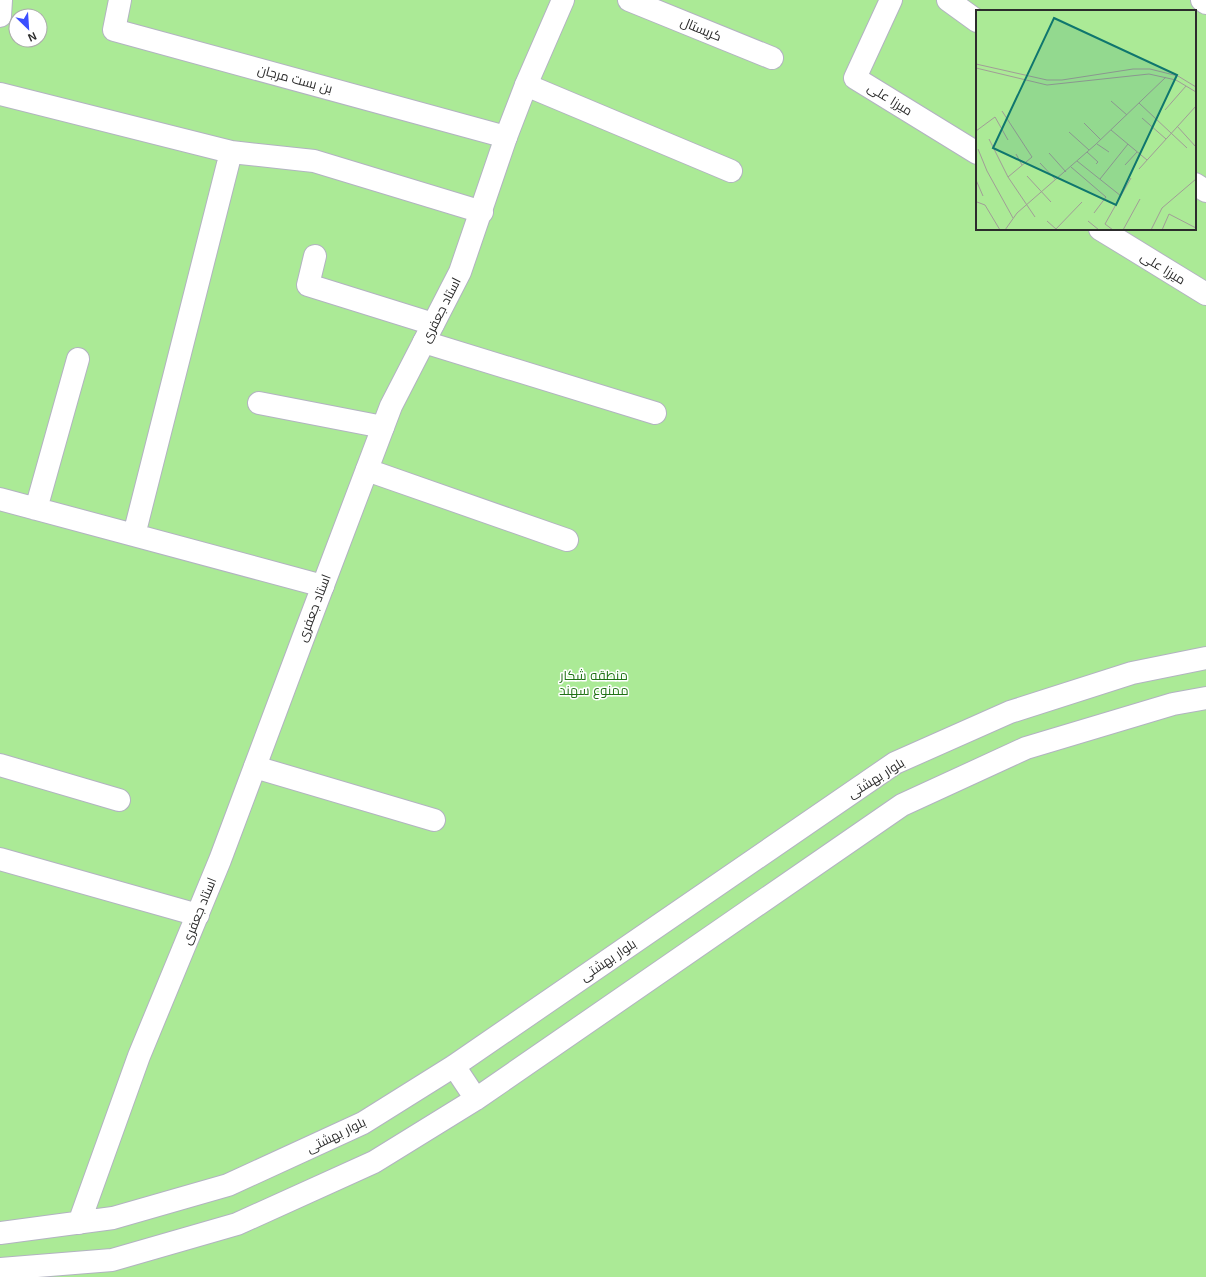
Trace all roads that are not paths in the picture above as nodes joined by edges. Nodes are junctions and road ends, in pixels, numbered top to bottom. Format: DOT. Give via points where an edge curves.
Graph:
graph roads {
  1 [pos="1,0"];
  2 [pos="120,0"];
  3 [pos="563,0"];
  4 [pos="629,0"];
  5 [pos="892,0"];
  6 [pos="948,0"];
  7 [pos="1202,0"];
  8 [pos="1206,4"];
  9 [pos="0,16"];
  10 [pos="976,20"];
  11 [pos="772,58"];
  12 [pos="526,85"];
  13 [pos="0,94"];
  14 [pos="506,137"];
  15 [pos="231,152"];
  16 [pos="976,152"];
  17 [pos="732,171"];
  18 [pos="1196,185"];
  19 [pos="1206,191"];
  20 [pos="482,212"];
  21 [pos="1102,230"];
  22 [pos="315,256"];
  23 [pos="1206,294"];
  24 [pos="429,333"];
  25 [pos="78,359"];
  26 [pos="259,403"];
  27 [pos="655,413"];
  28 [pos="383,428"];
  29 [pos="367,470"];
  30 [pos="0,499"];
  31 [pos="36,508"];
  32 [pos="134,535"];
  33 [pos="566,540"];
  34 [pos="323,586"];
  35 [pos="1206,658"];
  36 [pos="1206,698"];
  37 [pos="0,765"];
  38 [pos="255,767"];
  39 [pos="119,800"];
  40 [pos="434,820"];
  41 [pos="0,859"];
  42 [pos="198,915"];
  43 [pos="454,1066"];
  44 [pos="476,1099"];
  45 [pos="79,1223"];
  46 [pos="0,1233"];
  47 [pos="0,1269"];
  1 -- 9 [label="street"];
  2 -- 14 [label="street, بن بست مرجان" via="114,30"];
  3 -- 12 [label="street, استاد جعفری"];
  4 -- 11 [label="street, کریستال"];
  5 -- 16 [label="street, میرزا علی" via="855,78"];
  6 -- 10 [label="street"];
  7 -- 8 [label="street"];
  12 -- 14 [label="street, استاد جعفری"];
  12 -- 17 [label="street"];
  13 -- 15 [label="street"];
  14 -- 20 [label="street, استاد جعفری"];
  15 -- 20 [label="street" via="314,161"];
  15 -- 32 [label="street"];
  18 -- 19 [label="street"];
  20 -- 24 [label="street, استاد جعفری" via="460,272"];
  21 -- 23 [label="street, میرزا علی"];
  22 -- 24 [label="street" via="308,285"];
  24 -- 27 [label="street"];
  24 -- 28 [label="street, استاد جعفری" via="391,406"];
  25 -- 31 [label="street"];
  26 -- 28 [label="street"];
  28 -- 29 [label="street, استاد جعفری"];
  29 -- 33 [label="street"];
  29 -- 34 [label="street, استاد جعفری"];
  30 -- 31 [label="street"];
  31 -- 32 [label="street"];
  32 -- 34 [label="street"];
  34 -- 38 [label="street, استاد جعفری"];
  35 -- 43 [label="street, بلوار بهشتی" via="1132,673 1010,712 895,763"];
  36 -- 44 [label="street" via="1174,704 1026,748 902,805"];
  37 -- 39 [label="street"];
  38 -- 40 [label="street"];
  38 -- 42 [label="street, استاد جعفری"];
  41 -- 42 [label="street"];
  42 -- 45 [label="street, استاد جعفری" via="139,1056"];
  43 -- 44 [label="street"];
  43 -- 45 [label="street, بلوار بهشتی" via="363,1123 228,1185 113,1218"];
  44 -- 47 [label="street" via="374,1162 237,1224 112,1260"];
  45 -- 46 [label="street, بلوار بهشتی"];
}
